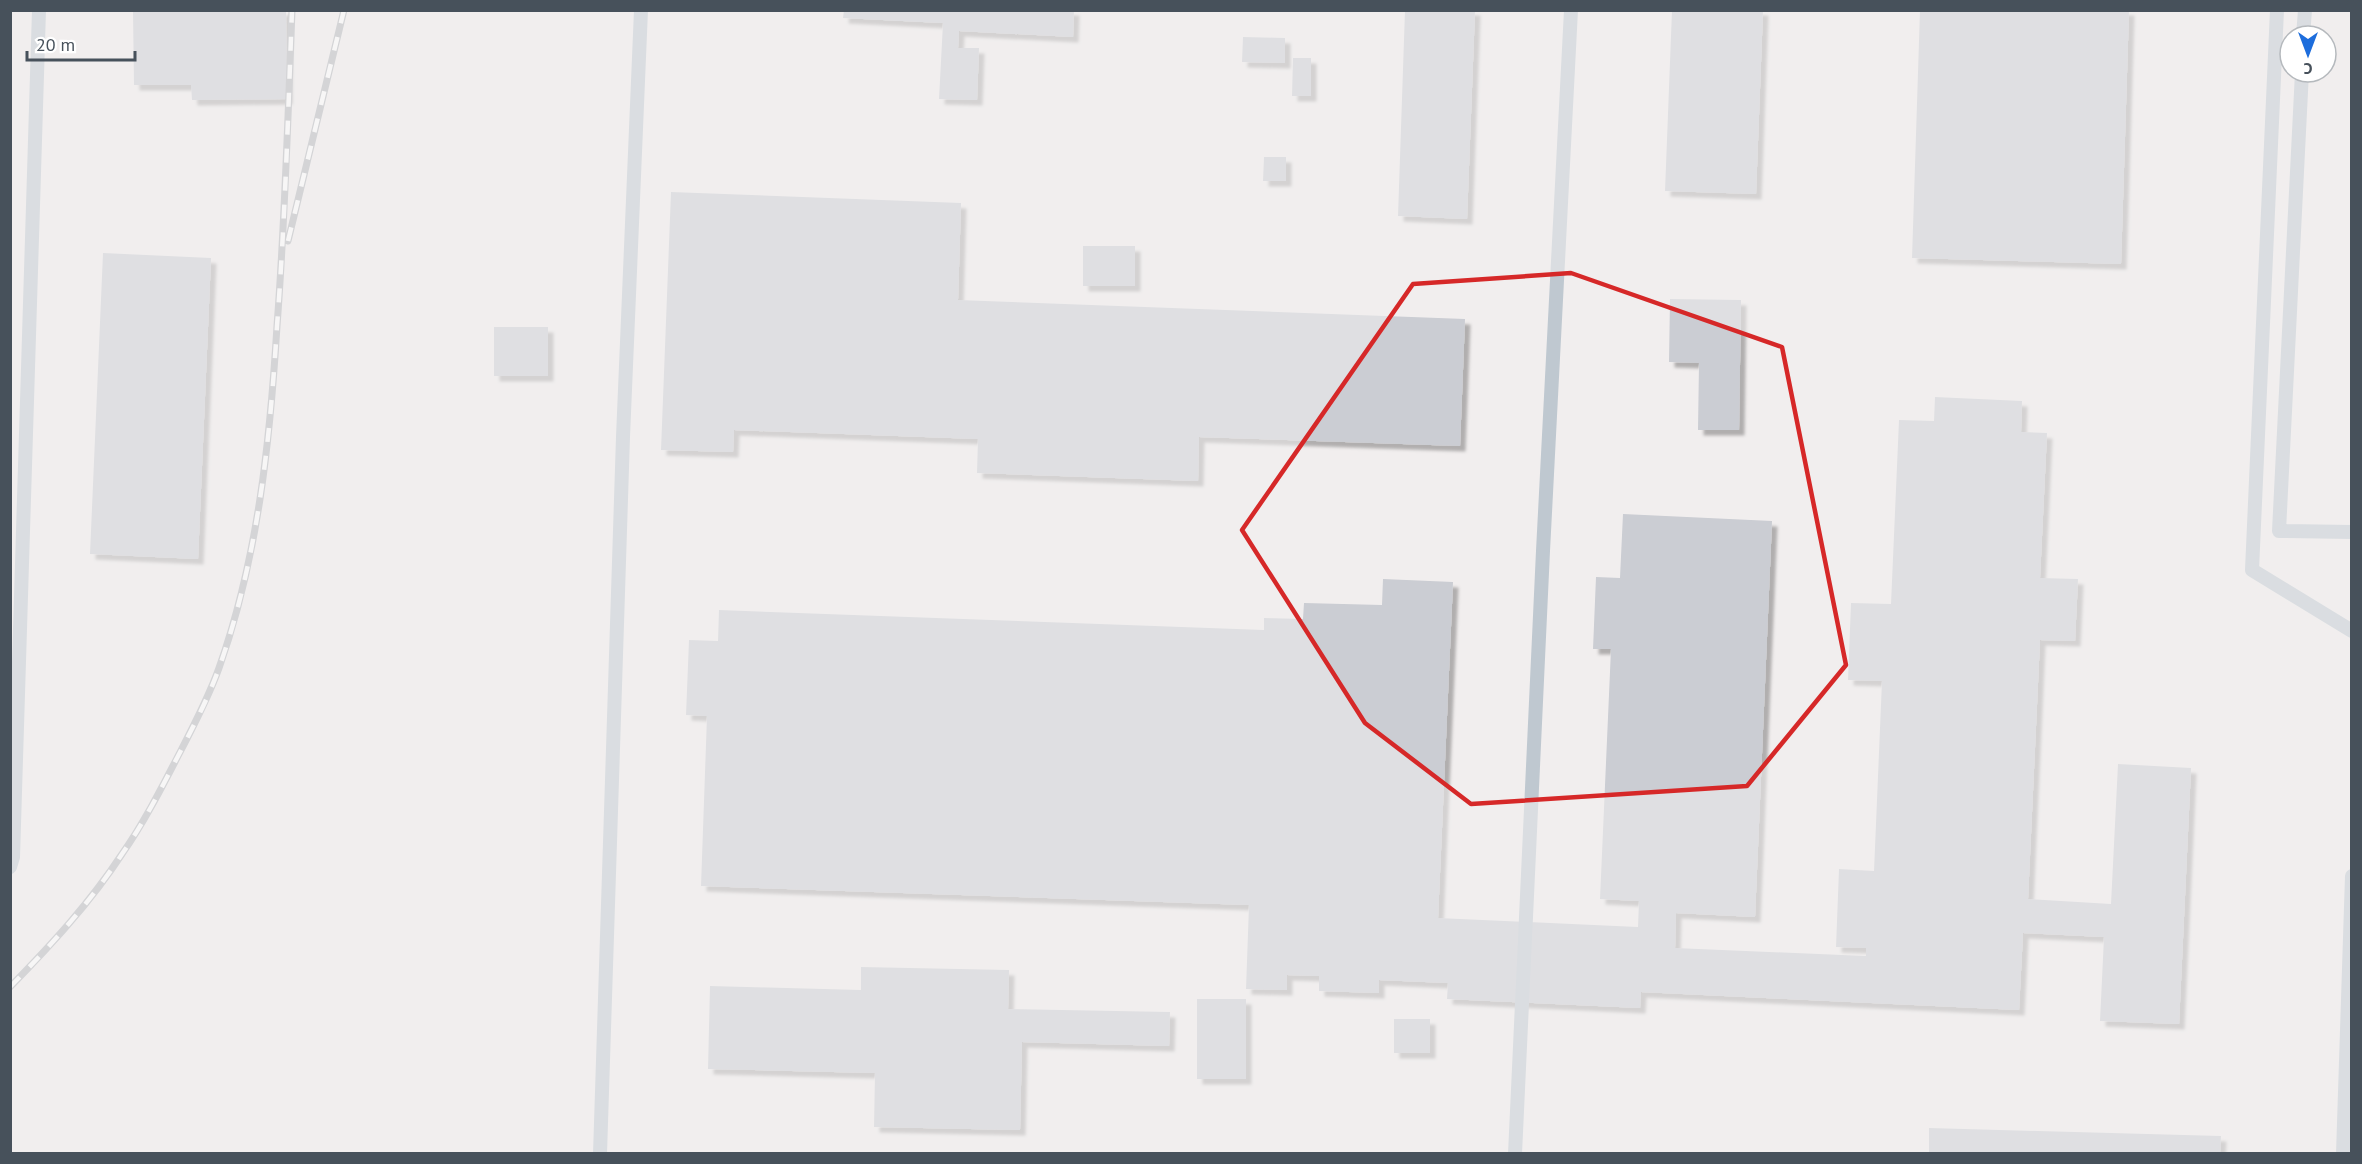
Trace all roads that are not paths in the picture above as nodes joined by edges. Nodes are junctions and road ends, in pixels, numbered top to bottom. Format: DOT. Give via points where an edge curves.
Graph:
graph roads {
  1 [pos="39,10"];
  2 [pos="641,10"];
  3 [pos="1571,10"];
  4 [pos="2277,10"];
  5 [pos="2301,84"];
  6 [pos="2352,532"];
  7 [pos="2352,631"];
  8 [pos="10,867"];
  9 [pos="2352,876"];
  10 [pos="600,1154"];
  11 [pos="1515,1154"];
  12 [pos="2343,1154"];
  1 -- 8 [label="lane" via="14,846"];
  2 -- 10 [label="lane" via="622,437"];
  3 -- 11 [label="lane"];
  4 -- 7 [label="lane" via="2252,570"];
  5 -- 6 [label="lane" via="2279,531"];
  9 -- 12 [label="lane"];
}
